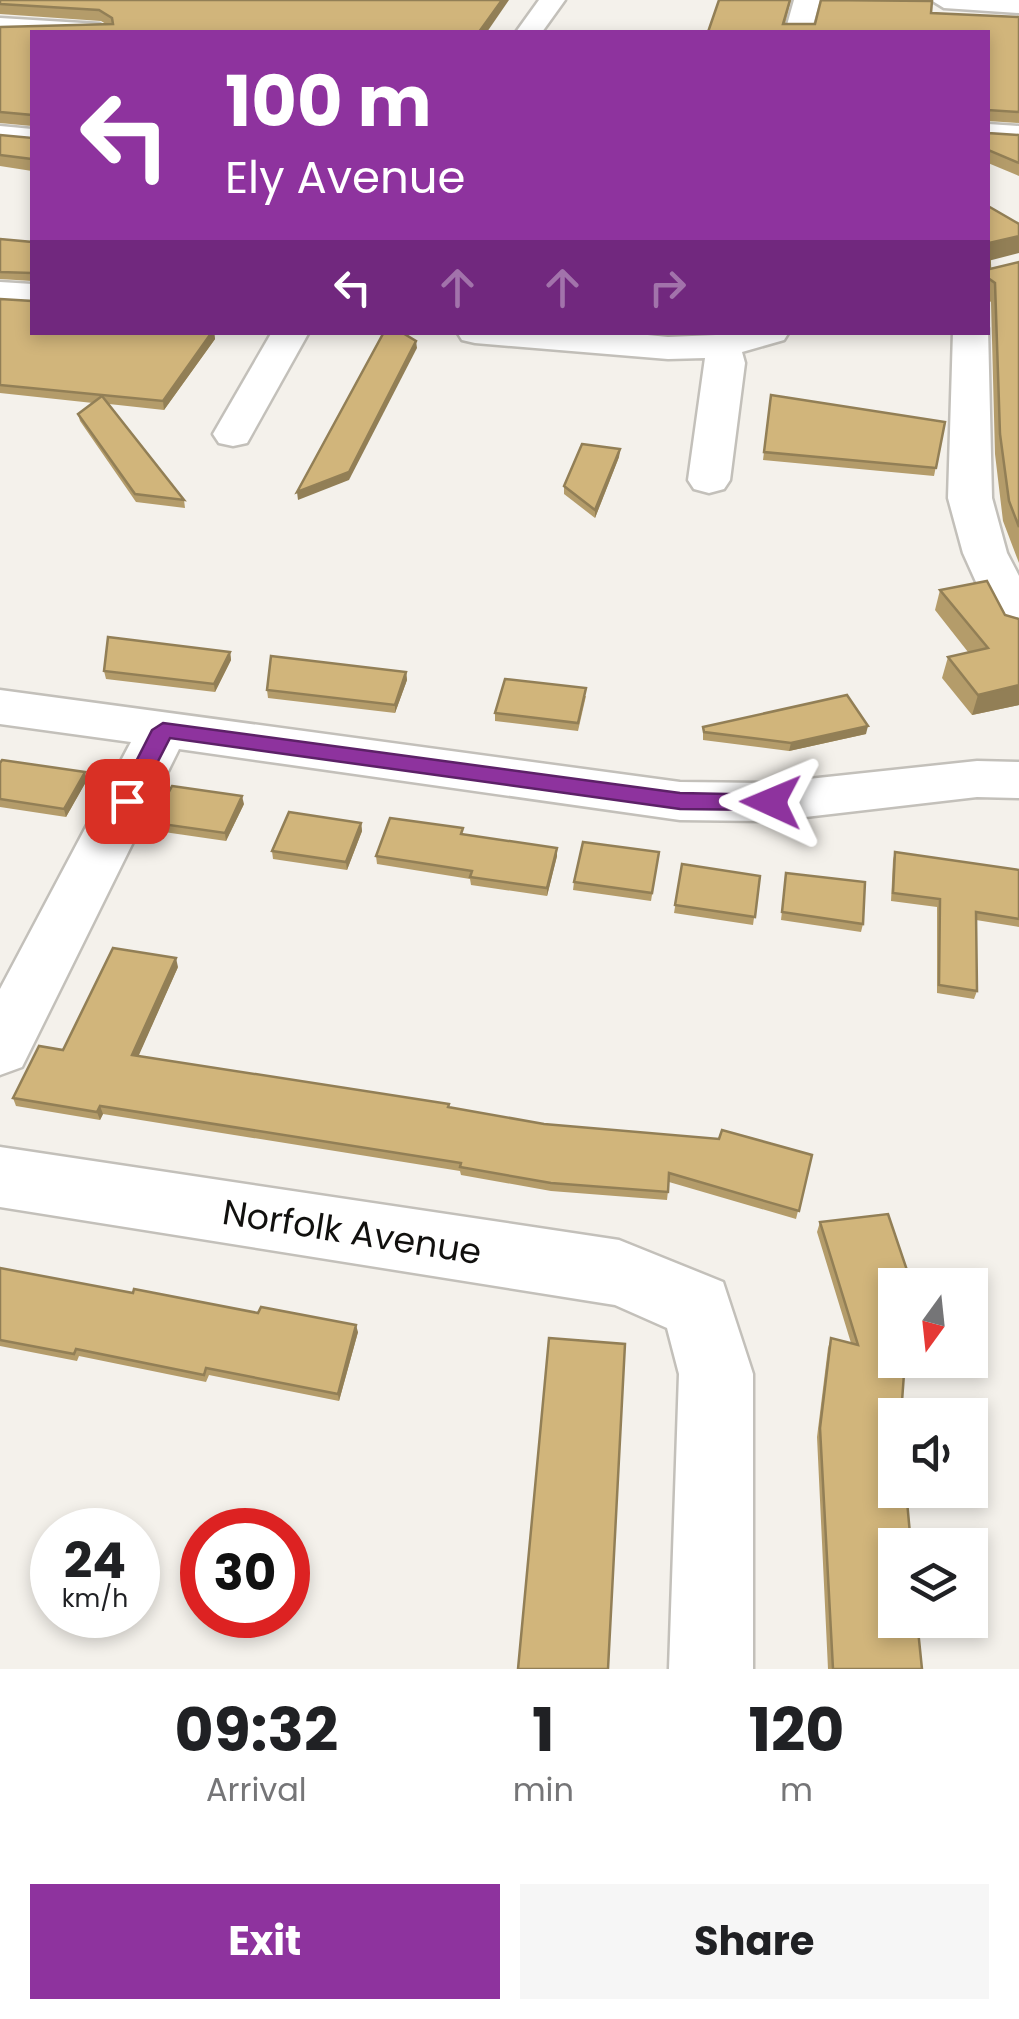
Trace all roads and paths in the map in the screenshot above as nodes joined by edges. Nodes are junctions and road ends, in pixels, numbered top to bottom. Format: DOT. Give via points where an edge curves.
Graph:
graph roads {
  1 [pos="10,0"];
  2 [pos="552,0"];
  3 [pos="807,0"];
  4 [pos="1019,4"];
  5 [pos="0,6"];
  6 [pos="944,8"];
  7 [pos="1019,17"];
  8 [pos="0,26"];
  9 [pos="66,30"];
  10 [pos="530,30"];
  11 [pos="799,30"];
  12 [pos="990,133"];
  13 [pos="0,135"];
  14 [pos="1019,135"];
  15 [pos="30,138"];
  16 [pos="0,292"];
  17 [pos="30,295"];
  18 [pos="288,335"];
  19 [pos="510,335"];
  20 [pos="760,335"];
  21 [pos="972,335"];
  22 [pos="721,346"];
  23 [pos="233,434"];
  24 [pos="708,480"];
  25 [pos="1019,624"];
  26 [pos="0,707"];
  27 [pos="163,730"];
  28 [pos="1019,780"];
  29 [pos="0,1048"];
  30 [pos="0,1177"];
  31 [pos="712,1669"];
  1 -- 5 [label="street"];
  2 -- 10 [label="street"];
  3 -- 11 [label="street"];
  4 -- 6 [label="street"];
  6 -- 7 [label="street"];
  8 -- 9 [label="street"];
  12 -- 14 [label="street"];
  13 -- 15 [label="street"];
  16 -- 17 [label="street"];
  18 -- 23 [label="street"];
  19 -- 22 [label="street"];
  20 -- 22 [label="street"];
  21 -- 25 [label="street" via="970,498 985,553"];
  22 -- 24 [label="street" via="726,363"];
  26 -- 27 [label="street"];
  27 -- 28 [label="street" via="680,801 771,802 977,778"];
  27 -- 29 [label="street"];
  30 -- 31 [label="street, Norfolk Avenue" via="619,1273 698,1306 716,1374"];
}
